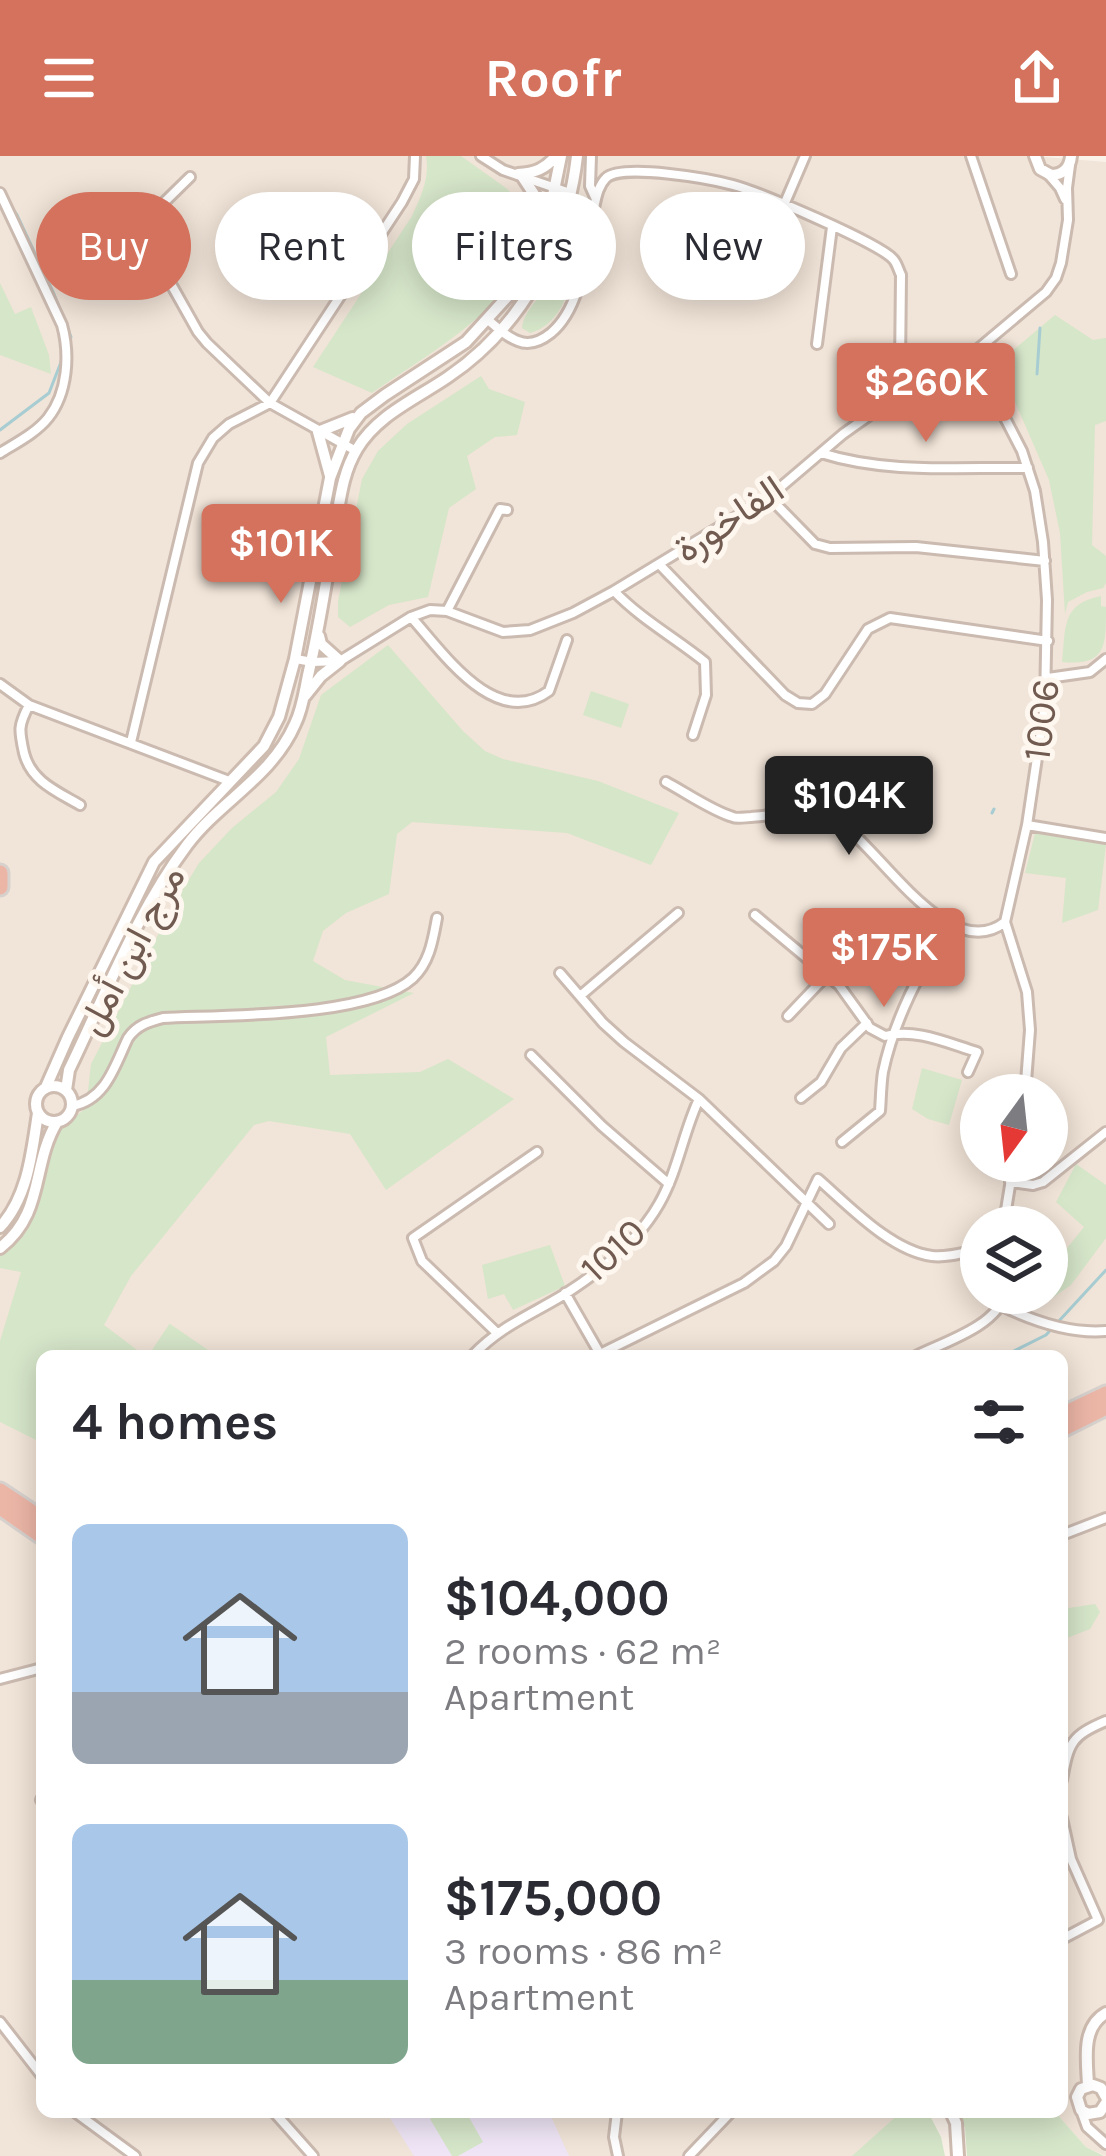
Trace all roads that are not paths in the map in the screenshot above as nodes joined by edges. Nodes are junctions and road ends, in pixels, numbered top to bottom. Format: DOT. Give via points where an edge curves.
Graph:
graph roads {
  1 [pos="415,156"];
  2 [pos="481,156"];
  3 [pos="559,156"];
  4 [pos="577,156"];
  5 [pos="591,156"];
  6 [pos="806,156"];
  7 [pos="971,156"];
  8 [pos="1071,158"];
  9 [pos="1034,159"];
  10 [pos="1048,174"];
  11 [pos="519,176"];
  12 [pos="190,177"];
  13 [pos="554,189"];
  14 [pos="531,192"];
  15 [pos="553,192"];
  16 [pos="567,192"];
  17 [pos="571,192"];
  18 [pos="593,192"];
  19 [pos="599,192"];
  20 [pos="752,192"];
  21 [pos="790,192"];
  22 [pos="0,194"];
  23 [pos="1067,206"];
  24 [pos="805,214"];
  25 [pos="832,226"];
  26 [pos="1011,274"];
  27 [pos="505,300"];
  28 [pos="524,300"];
  29 [pos="572,300"];
  30 [pos="488,320"];
  31 [pos="501,330"];
  32 [pos="817,344"];
  33 [pos="972,354"];
  34 [pos="905,390"];
  35 [pos="269,403"];
  36 [pos="362,413"];
  37 [pos="318,432"];
  38 [pos="341,443"];
  39 [pos="356,451"];
  40 [pos="820,452"];
  41 [pos="0,453"];
  42 [pos="1028,468"];
  43 [pos="330,478"];
  44 [pos="769,497"];
  45 [pos="507,510"];
  46 [pos="1045,561"];
  47 [pos="660,565"];
  48 [pos="614,591"];
  49 [pos="447,610"];
  50 [pos="410,617"];
  51 [pos="318,629"];
  52 [pos="567,640"];
  53 [pos="1048,641"];
  54 [pos="295,659"];
  55 [pos="1106,659"];
  56 [pos="340,661"];
  57 [pos="312,662"];
  58 [pos="1048,678"];
  59 [pos="0,685"];
  60 [pos="303,699"];
  61 [pos="29,705"];
  62 [pos="693,735"];
  63 [pos="131,742"];
  64 [pos="229,781"];
  65 [pos="666,782"];
  66 [pos="80,805"];
  67 [pos="1027,825"];
  68 [pos="1106,838"];
  69 [pos="0,873"];
  70 [pos="0,887"];
  71 [pos="678,913"];
  72 [pos="755,915"];
  73 [pos="437,917"];
  74 [pos="1005,922"];
  75 [pos="950,925"];
  76 [pos="560,973"];
  77 [pos="827,975"];
  78 [pos="580,996"];
  79 [pos="788,1016"];
  80 [pos="867,1023"];
  81 [pos="896,1033"];
  82 [pos="531,1055"];
  83 [pos="968,1072"];
  84 [pos="1027,1074"];
  85 [pos="46,1088"];
  86 [pos="66,1090"];
  87 [pos="801,1098"];
  88 [pos="699,1099"];
  89 [pos="72,1106"];
  90 [pos="38,1113"];
  91 [pos="57,1122"];
  92 [pos="1106,1132"];
  93 [pos="842,1142"];
  94 [pos="537,1151"];
  95 [pos="1068,1162"];
  96 [pos="1010,1182"];
  97 [pos="1040,1182"];
  98 [pos="669,1184"];
  99 [pos="805,1202"];
  100 [pos="1008,1206"];
  101 [pos="829,1224"];
  102 [pos="0,1227"];
  103 [pos="0,1247"];
  104 [pos="960,1253"];
  105 [pos="565,1293"];
  106 [pos="995,1314"];
  107 [pos="1019,1314"];
  108 [pos="1106,1330"];
  109 [pos="496,1332"];
  110 [pos="478,1350"];
  111 [pos="598,1350"];
  112 [pos="611,1350"];
  113 [pos="928,1350"];
  114 [pos="1106,1394"];
  115 [pos="1106,1407"];
  116 [pos="1068,1412"];
  117 [pos="1068,1426"];
  118 [pos="0,1491"];
  119 [pos="0,1507"];
  120 [pos="36,1515"];
  121 [pos="1106,1518"];
  122 [pos="36,1532"];
  123 [pos="1068,1533"];
  124 [pos="36,1669"];
  125 [pos="0,1678"];
  126 [pos="1106,1720"];
  127 [pos="1078,1733"];
  128 [pos="1068,1736"];
  129 [pos="1068,1752"];
  130 [pos="1068,1843"];
  131 [pos="1068,1936"];
  132 [pos="1106,2013"];
  133 [pos="0,2022"];
  134 [pos="36,2068"];
  135 [pos="1088,2085"];
  136 [pos="1068,2093"];
  137 [pos="1077,2097"];
  138 [pos="1104,2105"];
  139 [pos="1081,2110"];
  140 [pos="83,2118"];
  141 [pos="279,2118"];
  142 [pos="616,2118"];
  143 [pos="725,2118"];
  144 [pos="954,2118"];
  145 [pos="1103,2141"];
  146 [pos="135,2156"];
  147 [pos="313,2156"];
  148 [pos="618,2156"];
  149 [pos="689,2156"];
  150 [pos="958,2156"];
  1 -- 35 [label="street" via="402,202"];
  2 -- 11 [label="street"];
  3 -- 11 [label="street"];
  3 -- 13 [label="street, مرج ابن أمل"];
  4 -- 17 [label="street, مرج ابن أمل"];
  5 -- 18 [label="street"];
  6 -- 21 [label="street"];
  7 -- 26 [label="street"];
  8 -- 10 [label="street" via="1063,172"];
  8 -- 23 [label="street, الفاخورة"];
  9 -- 10 [label="street"];
  10 -- 23 [label="street"];
  11 -- 13 [label="street"];
  11 -- 14 [label="street"];
  12 -- 35 [label="street" via="139,227 198,332"];
  13 -- 15 [label="street, مرج ابن أمل"];
  13 -- 16 [label="street"];
  19 -- 20 [label="street" via="605,179 627,172"];
  22 -- 41 [label="street" via="68,347 47,418"];
  23 -- 33 [label="street, الفاخورة" via="1056,278"];
  24 -- 25 [label="street"];
  25 -- 32 [label="street"];
  25 -- 34 [label="street" via="896,261"];
  27 -- 30 [label="street, مرج ابن أمل"];
  28 -- 31 [label="street, مرج ابن أمل"];
  29 -- 31 [label="street" via="542,340 530,344"];
  30 -- 31 [label="street"];
  30 -- 36 [label="street, مرج ابن أمل"];
  31 -- 39 [label="street, مرج ابن أمل" via="370,430"];
  33 -- 34 [label="street, الفاخورة"];
  33 -- 42 [label="street, 1006"];
  34 -- 40 [label="street, الفاخورة"];
  35 -- 37 [label="street"];
  35 -- 63 [label="street" via="229,424 198,463"];
  36 -- 37 [label="street"];
  36 -- 38 [label="street, مرج ابن أمل"];
  37 -- 38 [label="street"];
  37 -- 43 [label="street"];
  38 -- 39 [label="street"];
  38 -- 43 [label="street, مرج ابن أمل"];
  39 -- 51 [label="street, مرج ابن أمل" via="344,477"];
  40 -- 42 [label="street" via="882,467"];
  40 -- 44 [label="street, الفاخورة"];
  42 -- 46 [label="street, 1006"];
  43 -- 54 [label="street, مرج ابن أمل"];
  44 -- 46 [label="street" via="801,533 830,548 916,547"];
  44 -- 47 [label="street, الفاخورة"];
  45 -- 49 [label="street" via="500,509"];
  46 -- 53 [label="street, 1006"];
  47 -- 48 [label="street, الفاخورة"];
  47 -- 53 [label="street" via="798,703 825,694 868,629 890,618"];
  48 -- 49 [label="street, الفاخورة" via="530,630 503,632"];
  48 -- 62 [label="street" via="705,662 706,695"];
  49 -- 50 [label="street"];
  50 -- 52 [label="street" via="481,692 504,700 548,691"];
  50 -- 56 [label="street"];
  51 -- 56 [label="street" via="321,644"];
  51 -- 57 [label="street, مرج ابن أمل"];
  53 -- 58 [label="street, 1006"];
  54 -- 57 [label="street"];
  54 -- 64 [label="street, مرج ابن أمل" via="264,746"];
  55 -- 58 [label="street" via="1090,672"];
  56 -- 57 [label="street"];
  56 -- 60 [label="street"];
  57 -- 60 [label="street, مرج ابن أمل"];
  58 -- 67 [label="street, 1006"];
  59 -- 61 [label="street"];
  60 -- 86 [label="street, مرج ابن أمل" via="278,755 189,841 144,908"];
  61 -- 63 [label="street"];
  61 -- 66 [label="street" via="20,724 27,767"];
  63 -- 64 [label="street"];
  64 -- 85 [label="street, مرج ابن أمل" via="154,862"];
  65 -- 75 [label="street" via="735,818 814,812 838,820"];
  67 -- 68 [label="street"];
  67 -- 74 [label="street, 1006"];
  69 -- 70 [label="highway"];
  71 -- 78 [label="street"];
  72 -- 77 [label="street"];
  73 -- 89 [label="street" via="430,951 396,990 344,1007 146,1022 128,1038 102,1091"];
  74 -- 75 [label="street" via="993,932"];
  74 -- 84 [label="street" via="1027,992"];
  75 -- 81 [label="street" via="924,962"];
  76 -- 78 [label="street"];
  77 -- 79 [label="street"];
  77 -- 80 [label="street"];
  78 -- 88 [label="street"];
  80 -- 81 [label="street" via="885,1036"];
  80 -- 87 [label="street"];
  81 -- 83 [label="street" via="976,1052"];
  81 -- 93 [label="street" via="880,1111"];
  82 -- 98 [label="street"];
  85 -- 86 [label="street"];
  85 -- 90 [label="street"];
  86 -- 89 [label="street"];
  88 -- 98 [label="street, 1010"];
  88 -- 99 [label="street"];
  89 -- 91 [label="street"];
  90 -- 91 [label="street"];
  90 -- 102 [label="street" via="25,1181"];
  91 -- 103 [label="street" via="29,1213"];
  92 -- 95 [label="street"];
  94 -- 109 [label="street" via="412,1238 422,1262"];
  96 -- 97 [label="street"];
  96 -- 100 [label="street"];
  98 -- 105 [label="street, 1010" via="639,1231"];
  99 -- 101 [label="street"];
  99 -- 104 [label="street" via="818,1179 911,1249"];
  99 -- 112 [label="street" via="774,1261"];
  105 -- 109 [label="street, 1010"];
  105 -- 111 [label="street"];
  106 -- 113 [label="street"];
  107 -- 108 [label="street"];
  109 -- 110 [label="street, 1010"];
  114 -- 116 [label="highway"];
  115 -- 117 [label="highway"];
  118 -- 120 [label="highway"];
  119 -- 122 [label="highway"];
  121 -- 123 [label="street"];
  124 -- 125 [label="street"];
  126 -- 127 [label="street"];
  127 -- 128 [label="street"];
  127 -- 129 [label="street"];
  130 -- 131 [label="street" via="1098,1920"];
  132 -- 135 [label="street" via="1089,2034"];
  133 -- 134 [label="street"];
  135 -- 137 [label="street"];
  135 -- 138 [label="street" via="1101,2088"];
  136 -- 137 [label="street"];
  137 -- 139 [label="street"];
  138 -- 139 [label="street"];
  138 -- 145 [label="street" via="1097,2125"];
  139 -- 145 [label="street"];
  140 -- 146 [label="street"];
  141 -- 147 [label="street"];
  142 -- 148 [label="street"];
  143 -- 149 [label="street"];
  144 -- 150 [label="street"];
}
